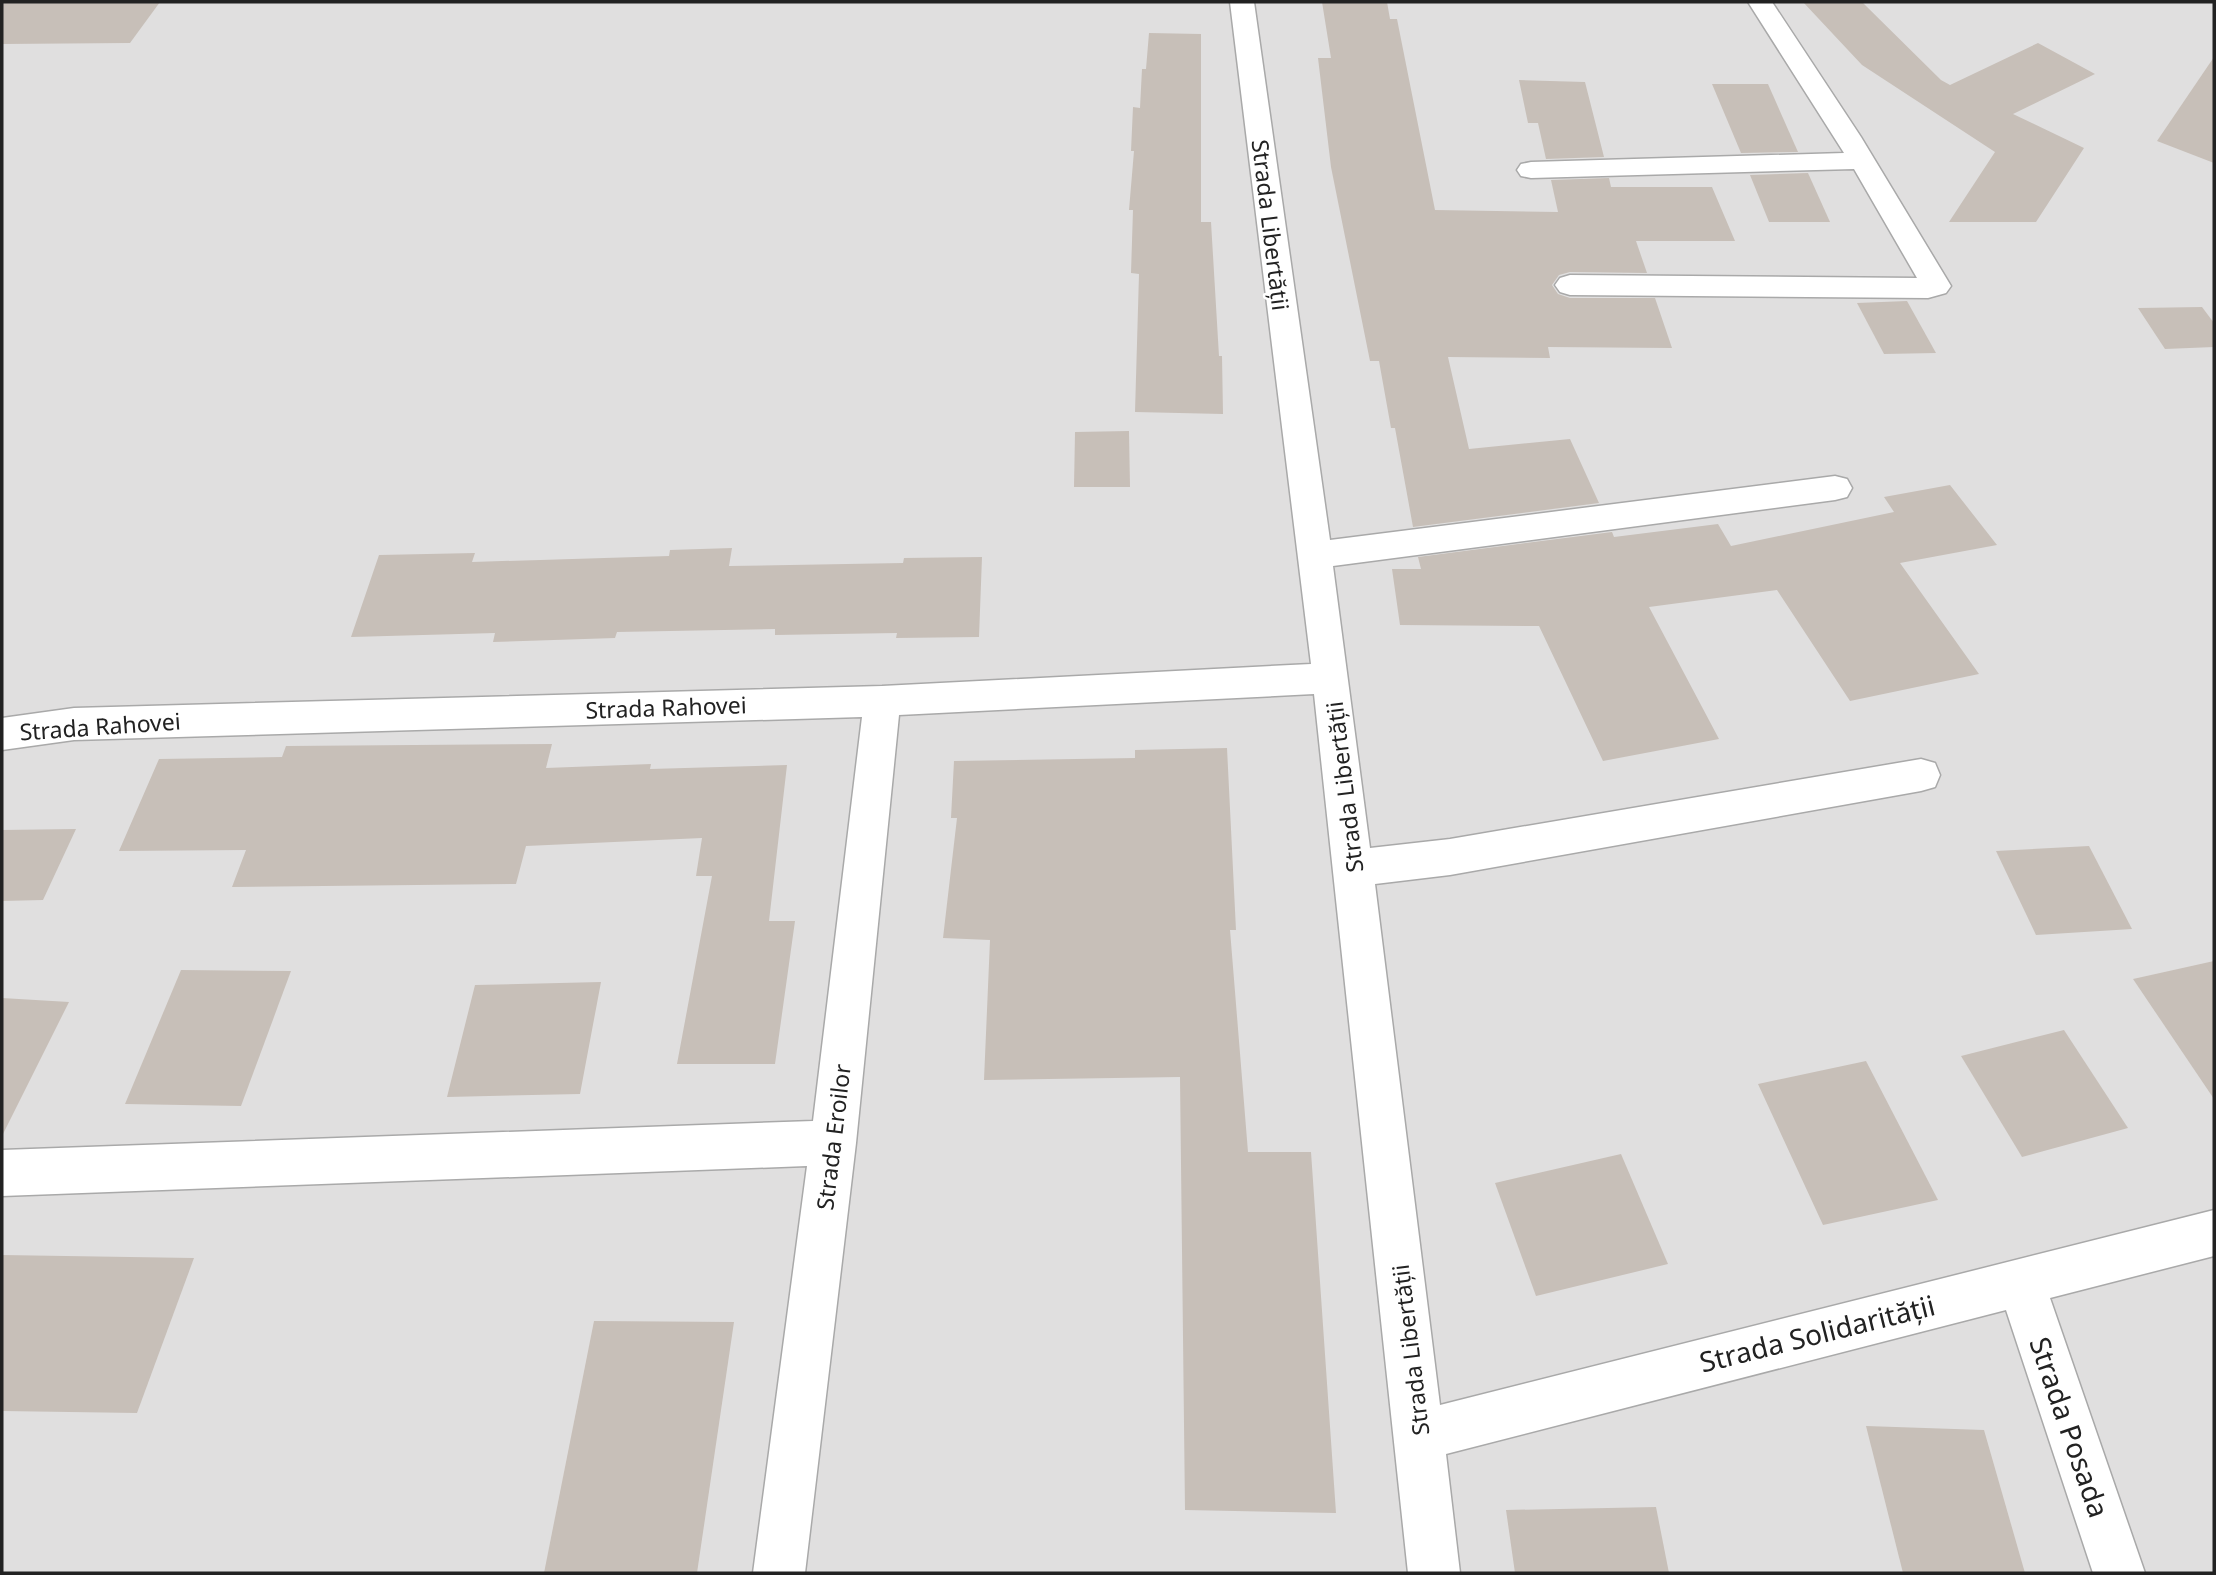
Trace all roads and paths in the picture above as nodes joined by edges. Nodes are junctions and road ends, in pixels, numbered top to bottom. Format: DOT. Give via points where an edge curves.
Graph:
graph roads {
  1 [pos="1242,2"];
  2 [pos="1760,2"];
  3 [pos="1860,161"];
  4 [pos="1531,170"];
  5 [pos="1570,285"];
  6 [pos="1835,488"];
  7 [pos="1314,555"];
  8 [pos="1331,678"];
  9 [pos="882,701"];
  10 [pos="2,734"];
  11 [pos="1921,775"];
  12 [pos="1354,868"];
  13 [pos="833,1143"];
  14 [pos="2,1173"];
  15 [pos="2214,1233"];
  16 [pos="2020,1282"];
  17 [pos="1420,1435"];
  18 [pos="779,1573"];
  19 [pos="1434,1573"];
  20 [pos="2119,1573"];
  1 -- 7 [label="street, Strada Libertății"];
  2 -- 3 [label="street"];
  3 -- 4 [label="street"];
  3 -- 5 [label="street" via="1936,286"];
  6 -- 7 [label="street"];
  7 -- 8 [label="street, Strada Libertății"];
  8 -- 9 [label="street, Strada Rahovei"];
  8 -- 12 [label="street, Strada Libertății"];
  9 -- 10 [label="street, Strada Rahovei" via="74,724"];
  9 -- 13 [label="street, Strada Eroilor"];
  11 -- 12 [label="street" via="1450,857"];
  12 -- 17 [label="street, Strada Libertății"];
  13 -- 14 [label="street"];
  13 -- 18 [label="street, Strada Eroilor"];
  15 -- 16 [label="street, Strada Solidarității"];
  16 -- 17 [label="street, Strada Solidarității"];
  16 -- 20 [label="street, Strada Posada"];
  17 -- 19 [label="street, Strada Libertății"];
}
